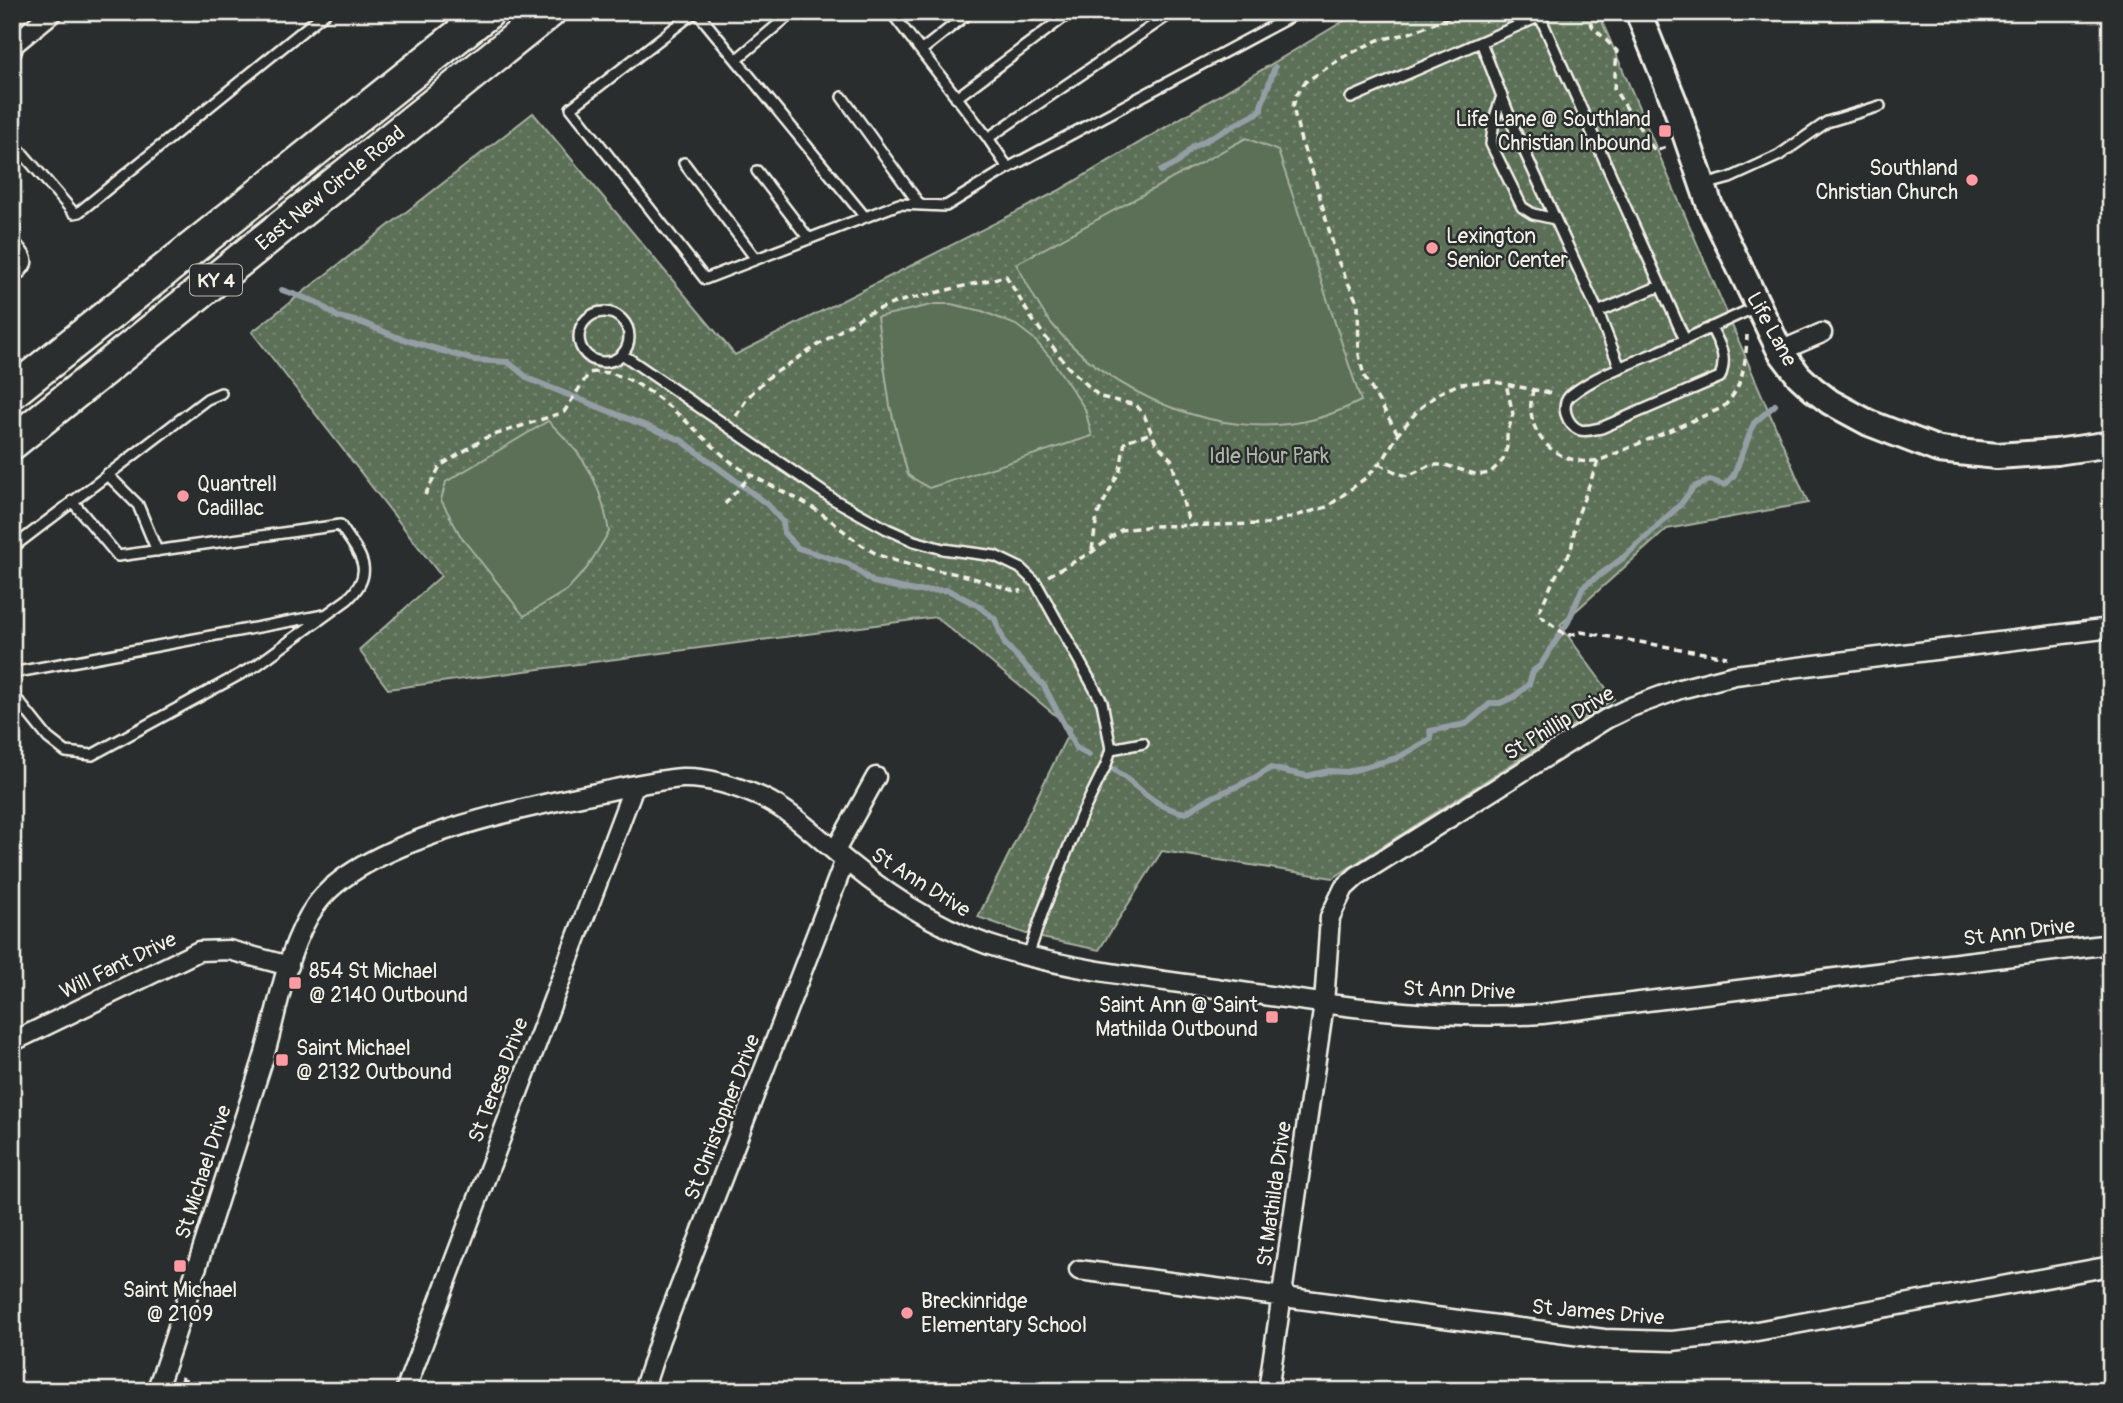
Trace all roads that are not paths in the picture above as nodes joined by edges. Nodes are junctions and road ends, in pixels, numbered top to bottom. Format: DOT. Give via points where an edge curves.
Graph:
graph roads {
  1 [pos="53,12"];
  2 [pos="326,12"];
  3 [pos="488,12"];
  4 [pos="549,12"];
  5 [pos="696,12"];
  6 [pos="793,12"];
  7 [pos="891,12"];
  8 [pos="970,12"];
  9 [pos="1071,12"];
  10 [pos="1173,12"];
  11 [pos="1299,12"];
  12 [pos="1638,12"];
  13 [pos="1480,42"];
  14 [pos="13,45"];
  15 [pos="922,50"];
  16 [pos="737,59"];
  17 [pos="1502,96"];
  18 [pos="842,97"];
  19 [pos="957,98"];
  20 [pos="1351,98"];
  21 [pos="1880,106"];
  22 [pos="988,138"];
  23 [pos="12,141"];
  24 [pos="684,163"];
  25 [pos="1008,168"];
  26 [pos="757,171"];
  27 [pos="1703,185"];
  28 [pos="920,205"];
  29 [pos="865,217"];
  30 [pos="1555,219"];
  31 [pos="12,239"];
  32 [pos="809,239"];
  33 [pos="757,259"];
  34 [pos="12,280"];
  35 [pos="1660,286"];
  36 [pos="1758,306"];
  37 [pos="1598,312"];
  38 [pos="1712,327"];
  39 [pos="1822,333"];
  40 [pos="1685,340"];
  41 [pos="1780,351"];
  42 [pos="622,354"];
  43 [pos="1620,368"];
  44 [pos="12,392"];
  45 [pos="221,393"];
  46 [pos="12,443"];
  47 [pos="2111,444"];
  48 [pos="107,474"];
  49 [pos="72,501"];
  50 [pos="12,548"];
  51 [pos="157,551"];
  52 [pos="329,614"];
  53 [pos="2111,628"];
  54 [pos="12,673"];
  55 [pos="12,693"];
  56 [pos="1143,743"];
  57 [pos="1111,749"];
  58 [pos="876,777"];
  59 [pos="634,786"];
  60 [pos="840,855"];
  61 [pos="2111,944"];
  62 [pos="1028,956"];
  63 [pos="289,966"];
  64 [pos="1324,1004"];
  65 [pos="12,1042"];
  66 [pos="2111,1266"];
  67 [pos="1079,1270"];
  68 [pos="1283,1296"];
  69 [pos="156,1391"];
  70 [pos="405,1391"];
  71 [pos="643,1391"];
  72 [pos="1268,1391"];
  1 -- 14 [label="street"];
  2 -- 23 [label="lane" via="79,212 74,213"];
  3 -- 44 [label="highway, East New Circle Road / KY 4"];
  4 -- 46 [label="highway, East New Circle Road / KY 4"];
  5 -- 16 [label="lane"];
  5 -- 33 [label="lane" via="571,108 705,279"];
  6 -- 16 [label="lane"];
  7 -- 15 [label="lane"];
  8 -- 15 [label="lane"];
  9 -- 19 [label="lane"];
  10 -- 22 [label="lane"];
  11 -- 25 [label="lane"];
  12 -- 27 [label="street, Life Lane"];
  13 -- 17 [label="lane"];
  13 -- 20 [label="lane"];
  13 -- 35 [label="lane" via="1538,17 1542,21"];
  15 -- 19 [label="lane"];
  16 -- 29 [label="lane"];
  17 -- 30 [label="lane"];
  17 -- 30 [label="lane" via="1491,145 1522,207"];
  18 -- 28 [label="lane"];
  19 -- 22 [label="lane"];
  21 -- 27 [label="lane" via="1827,122 1778,156"];
  22 -- 25 [label="lane"];
  24 -- 33 [label="lane"];
  25 -- 28 [label="lane" via="946,206"];
  26 -- 32 [label="lane"];
  27 -- 36 [label="street, Life Lane"];
  28 -- 29 [label="lane" via="899,204"];
  29 -- 32 [label="lane"];
  30 -- 37 [label="lane"];
  31 -- 34 [label="lane" via="27,257 27,264"];
  32 -- 33 [label="lane"];
  35 -- 37 [label="lane"];
  35 -- 40 [label="lane"];
  36 -- 38 [label="lane"];
  36 -- 41 [label="street, Life Lane"];
  37 -- 43 [label="lane"];
  38 -- 40 [label="lane"];
  38 -- 43 [label="lane" via="1724,355 1720,377 1601,428 1587,431 1571,424 1566,415 1568,398"];
  39 -- 41 [label="street"];
  40 -- 43 [label="lane"];
  41 -- 47 [label="street, Life Lane" via="1799,376 1829,402 1940,450 1997,456"];
  42 -- 42 [label="lane" via="607,362 590,358 580,345 585,321 598,313 620,319 628,333"];
  42 -- 57 [label="lane" via="833,499 887,529 943,549 995,556 1032,577 1102,702"];
  45 -- 48 [label="lane"];
  48 -- 49 [label="lane"];
  48 -- 51 [label="lane" via="138,505"];
  49 -- 50 [label="lane"];
  49 -- 51 [label="lane" via="118,556"];
  51 -- 52 [label="lane" via="340,525 363,562 365,576 357,590"];
  52 -- 54 [label="lane"];
  52 -- 55 [label="lane" via="257,665 92,755 66,752 48,738"];
  53 -- 64 [label="street, St Phillip Drive" via="1748,674 1680,689 1631,707 1344,888 1330,917"];
  56 -- 57 [label="lane"];
  57 -- 62 [label="lane"];
  58 -- 60 [label="street"];
  59 -- 60 [label="street, St Ann Drive" via="684,778 738,788 791,815"];
  59 -- 63 [label="street, St Ann Drive" via="474,821 363,866 318,901"];
  59 -- 70 [label="street, St Teresa Drive"];
  60 -- 62 [label="street, St Ann Drive" via="935,921 980,942"];
  60 -- 71 [label="street, St Christopher Drive"];
  61 -- 64 [label="street, St Ann Drive" via="1542,1014 1432,1015"];
  62 -- 64 [label="street, St Ann Drive" via="1060,965"];
  63 -- 65 [label="street, Will Fant Drive" via="229,950 200,951"];
  63 -- 69 [label="street, St Michael Drive"];
  64 -- 68 [label="street, St Mathilda Drive"];
  66 -- 68 [label="street, St James Drive" via="1746,1333 1672,1341 1604,1339"];
  67 -- 68 [label="street, St James Drive"];
  68 -- 72 [label="street, St Mathilda Drive"];
}
